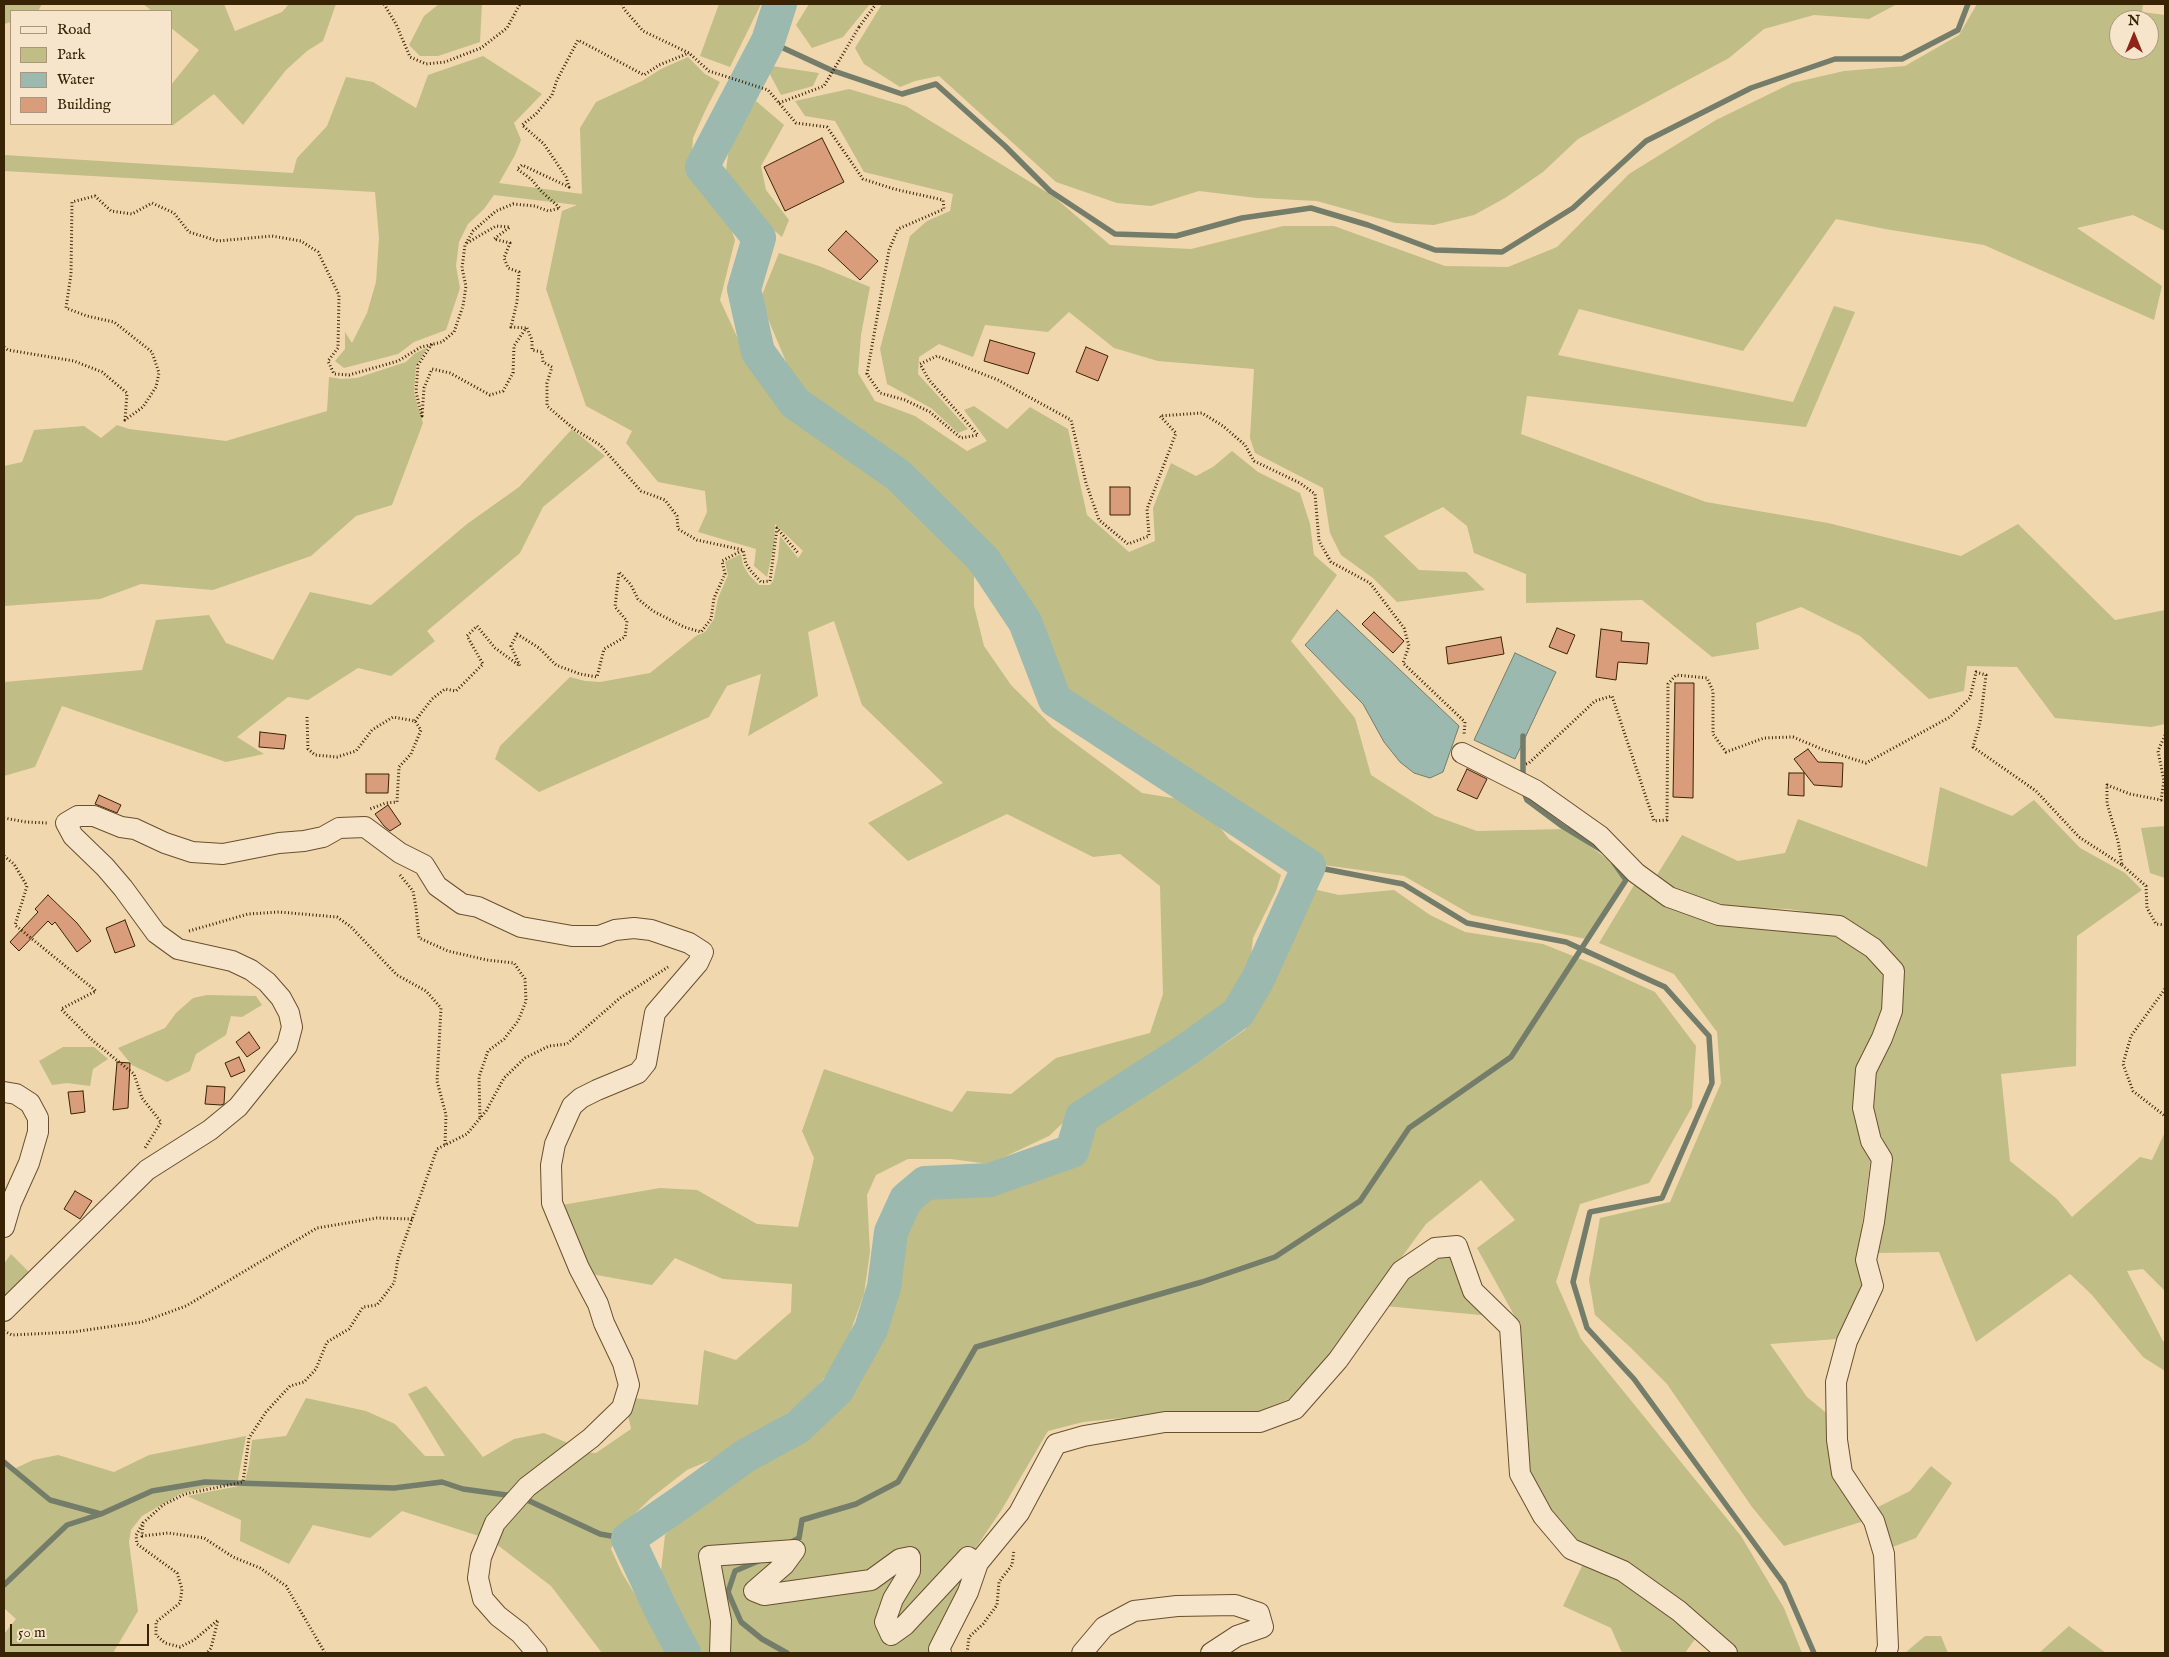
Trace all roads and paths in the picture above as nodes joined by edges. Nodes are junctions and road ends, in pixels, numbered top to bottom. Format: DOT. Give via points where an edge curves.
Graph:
graph roads {
  1 [pos="384,4"];
  2 [pos="520,4"];
  3 [pos="622,4"];
  4 [pos="876,4"];
  5 [pos="689,53"];
  6 [pos="779,103"];
  7 [pos="465,245"];
  8 [pos="526,328"];
  9 [pos="432,344"];
  10 [pos="4,347"];
  11 [pos="743,550"];
  12 [pos="798,553"];
  13 [pos="307,717"];
  14 [pos="415,721"];
  15 [pos="1466,722"];
  16 [pos="2165,734"];
  17 [pos="1465,746"];
  18 [pos="1521,765"];
  19 [pos="4,818"];
  20 [pos="66,823"];
  21 [pos="339,828"];
  22 [pos="4,856"];
  23 [pos="2122,865"];
  24 [pos="398,873"];
  25 [pos="2165,925"];
  26 [pos="156,933"];
  27 [pos="672,964"];
  28 [pos="2165,989"];
  29 [pos="4,1092"];
  30 [pos="2165,1116"];
  31 [pos="480,1120"];
  32 [pos="445,1145"];
  33 [pos="142,1154"];
  34 [pos="413,1219"];
  35 [pos="4,1227"];
  36 [pos="4,1311"];
  37 [pos="4,1331"];
  38 [pos="143,1524"];
  39 [pos="1007,1555"];
  40 [pos="978,1563"];
  41 [pos="207,1653"];
  42 [pos="325,1653"];
  43 [pos="537,1653"];
  44 [pos="720,1653"];
  45 [pos="941,1653"];
  46 [pos="967,1653"];
  47 [pos="1082,1653"];
  48 [pos="1211,1653"];
  49 [pos="1727,1653"];
  50 [pos="1886,1653"];
  1 -- 2 [label="path" via="410,57 426,64 445,62 481,48 507,28"];
  3 -- 5 [label="path" via="643,31"];
  4 -- 6 [label="path" via="824,86"];
  5 -- 6 [label="path" via="709,70 768,90"];
  5 -- 7 [label="path" via="644,75 578,40 552,95 522,125 544,144 569,187 522,165 517,169 560,208 548,211 513,204 496,211 473,231"];
  6 -- 15 [label="path" via="796,123 827,127 863,180 943,200 944,209 898,229 889,250 868,374 880,393 930,412 961,438 978,435 929,380 920,364 937,356 998,380 1071,420 1099,520 1128,544 1149,536 1147,509 1176,432 1160,416 1202,413 1245,445 1254,461 1315,494 1319,541 1332,562 1370,583 1404,628 1408,646 1403,663"];
  7 -- 8 [label="path" via="496,226 510,227 494,239 510,243 504,258 508,268 519,272 511,327"];
  7 -- 9 [label="path" via="462,268 466,286 464,306 454,332 442,342"];
  8 -- 9 [label="path" via="514,346 513,373 503,391 490,396 450,373 432,369 424,388 422,416 416,392 418,365"];
  8 -- 11 [label="path" via="532,340 532,350 542,352 543,362 552,367 548,406 600,444 641,491 665,500 677,516 678,529 697,540"];
  9 -- 10 [label="path" via="386,366 349,375 334,374 328,361 338,348 339,295 318,252 301,242 272,236 218,241 189,232 174,213 152,203 132,214 111,211 95,196 72,202 66,308 114,322 152,352 159,373 156,387 143,407 125,420 127,393 102,372 74,361"];
  11 -- 12 [label="path" via="746,564 761,582 770,581 777,528"];
  11 -- 14 [label="path" via="722,561 725,574 714,598 710,619 701,632 653,611 638,600 631,585 619,572 615,607 627,621 625,636 604,650 597,677 556,665 539,648 516,634 511,646 520,666 495,648 477,626 467,636 482,664 456,691 445,689 432,700"];
  13 -- 14 [label="path" via="308,748 315,755 337,758 356,751 372,730 393,717"];
  14 -- 21 [label="path" via="421,730 411,754 398,767 397,802 372,808"];
  15 -- 17 [label="path"];
  15 -- 17 [label="path"];
  16 -- 23 [label="path" via="2158,751 2164,781 2161,800 2130,794 2107,785 2107,803"];
  17 -- 50 [label="street" via="1600,836 1636,873 1669,897 1719,915 1839,926 1873,948 1894,971 1892,1010 1866,1070 1863,1108 1871,1141 1882,1159 1866,1260 1872,1286 1847,1341 1836,1382 1837,1440 1842,1473 1874,1521 1884,1554"];
  18 -- 23 [label="path" via="1529,763 1594,701 1612,696 1654,821 1667,820 1668,684 1676,675 1707,678 1713,691 1712,734 1726,752 1764,738 1793,737 1866,763 1950,717 1970,698 1976,672 1986,675 1980,723 1972,747 2036,791 2079,837"];
  19 -- 20 [label="path"];
  20 -- 21 [label="street" via="78,816 94,816 192,852 223,854 279,843 304,842"];
  20 -- 26 [label="street" via="73,836 123,888"];
  21 -- 43 [label="street" via="365,827 400,853 424,865 437,886 462,904 478,907 521,927 572,936 599,936 634,928 651,930 689,943 703,952 698,963 655,1013 646,1063 638,1073 597,1090 572,1106 555,1144 550,1165 552,1203 624,1363 629,1385 622,1408 591,1438 527,1487 495,1522 481,1557 478,1578 483,1599"];
  22 -- 33 [label="path" via="14,864 27,886 15,925 96,991 61,1009 134,1074 142,1098 161,1122"];
  23 -- 25 [label="path" via="2146,886 2147,908 2156,924"];
  24 -- 31 [label="path" via="413,891 419,938 448,951 514,963 525,979 526,1001 518,1021 504,1039 488,1051 479,1077"];
  26 -- 32 [label="path" via="182,932 248,914 279,912 337,917 350,926 397,975 426,991 440,1008 438,1081 446,1116"];
  26 -- 36 [label="street" via="178,949 232,961 267,982 289,1013 292,1027 287,1046 238,1107 210,1130 146,1170"];
  27 -- 31 [label="path" via="620,998 567,1044 549,1046 525,1058 504,1078"];
  28 -- 30 [label="path" via="2131,1036 2123,1064 2133,1091"];
  29 -- 35 [label="street" via="16,1094 30,1104 38,1118 38,1132"];
  31 -- 32 [label="path" via="467,1134"];
  32 -- 34 [label="path" via="438,1148"];
  34 -- 37 [label="path" via="377,1218 317,1228 186,1306 142,1322 73,1332 12,1335"];
  34 -- 38 [label="path" via="398,1259 394,1283 377,1305 363,1308 349,1329 327,1342 316,1370 304,1382 290,1386 266,1412 249,1438 243,1482 185,1494 163,1505"];
  38 -- 41 [label="path" via="136,1535 137,1544 177,1573 182,1589 180,1603 156,1622 156,1635 165,1643 180,1647 218,1620"];
  38 -- 42 [label="path" via="142,1536 168,1533 204,1538 286,1586"];
  39 -- 46 [label="path" via="1014,1550 1012,1565 999,1582 997,1605 969,1637"];
  40 -- 44 [label="street" via="968,1557 905,1625 891,1635 885,1622 910,1571 910,1557 900,1559 871,1580 764,1595 754,1591 784,1565 795,1550 709,1556 721,1621"];
  40 -- 45 [label="street" via="968,1592 939,1649"];
  40 -- 49 [label="street" via="1019,1513 1056,1444 1164,1422 1260,1422 1295,1409 1338,1360 1401,1271 1434,1248 1458,1246 1473,1291 1510,1327 1520,1474 1543,1516 1571,1549 1623,1571 1679,1610"];
  47 -- 48 [label="street" via="1104,1627 1134,1610 1235,1605 1259,1613 1263,1628 1237,1636"];
}
